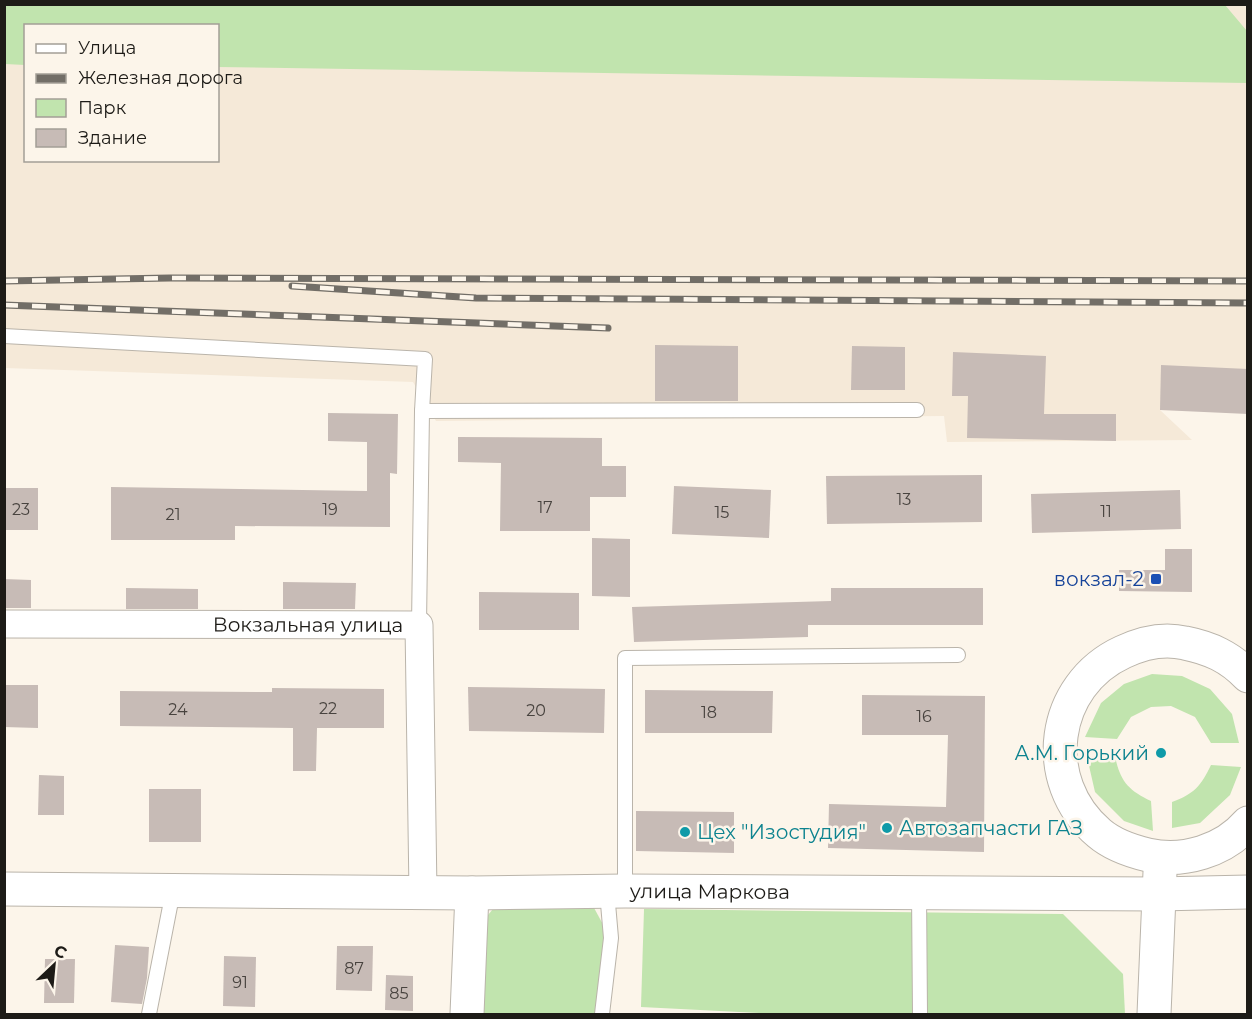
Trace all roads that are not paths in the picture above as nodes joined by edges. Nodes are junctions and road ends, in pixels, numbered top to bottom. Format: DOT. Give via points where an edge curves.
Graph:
graph roads {
  1 [pos="4,336"];
  2 [pos="917,410"];
  3 [pos="422,411"];
  4 [pos="4,624"];
  5 [pos="419,625"];
  6 [pos="958,655"];
  7 [pos="1248,676"];
  8 [pos="1248,824"];
  9 [pos="1161,858"];
  10 [pos="4,889"];
  11 [pos="173,891"];
  12 [pos="616,891"];
  13 [pos="423,892"];
  14 [pos="919,892"];
  15 [pos="1248,892"];
  16 [pos="472,893"];
  17 [pos="1158,894"];
  18 [pos="149,1014"];
  19 [pos="467,1014"];
  20 [pos="602,1014"];
  21 [pos="920,1014"];
  22 [pos="1154,1014"];
  1 -- 3 [label="lane" via="425,358"];
  2 -- 3 [label="lane"];
  3 -- 5 [label="lane"];
  4 -- 5 [label="street, Вокзальная улица"];
  5 -- 13 [label="street, Вокзальная улица"];
  6 -- 12 [label="lane" via="626,658"];
  7 -- 9 [label="main road" via="1236,663 1206,647 1173,640 1138,644 1107,659 1082,682 1066,712 1059,746 1063,778 1077,809 1099,834 1128,851"];
  8 -- 9 [label="main road" via="1217,847 1190,856"];
  9 -- 17 [label="main road"];
  10 -- 11 [label="main road, улица Маркова"];
  11 -- 13 [label="main road, улица Маркова"];
  11 -- 18 [label="lane"];
  12 -- 14 [label="main road, улица Маркова"];
  12 -- 16 [label="main road, улица Маркова"];
  12 -- 20 [label="lane"];
  13 -- 16 [label="main road, улица Маркова"];
  14 -- 17 [label="main road, улица Маркова"];
  14 -- 21 [label="lane"];
  15 -- 17 [label="main road, улица Маркова"];
  16 -- 19 [label="main road"];
  17 -- 22 [label="main road"];
}
